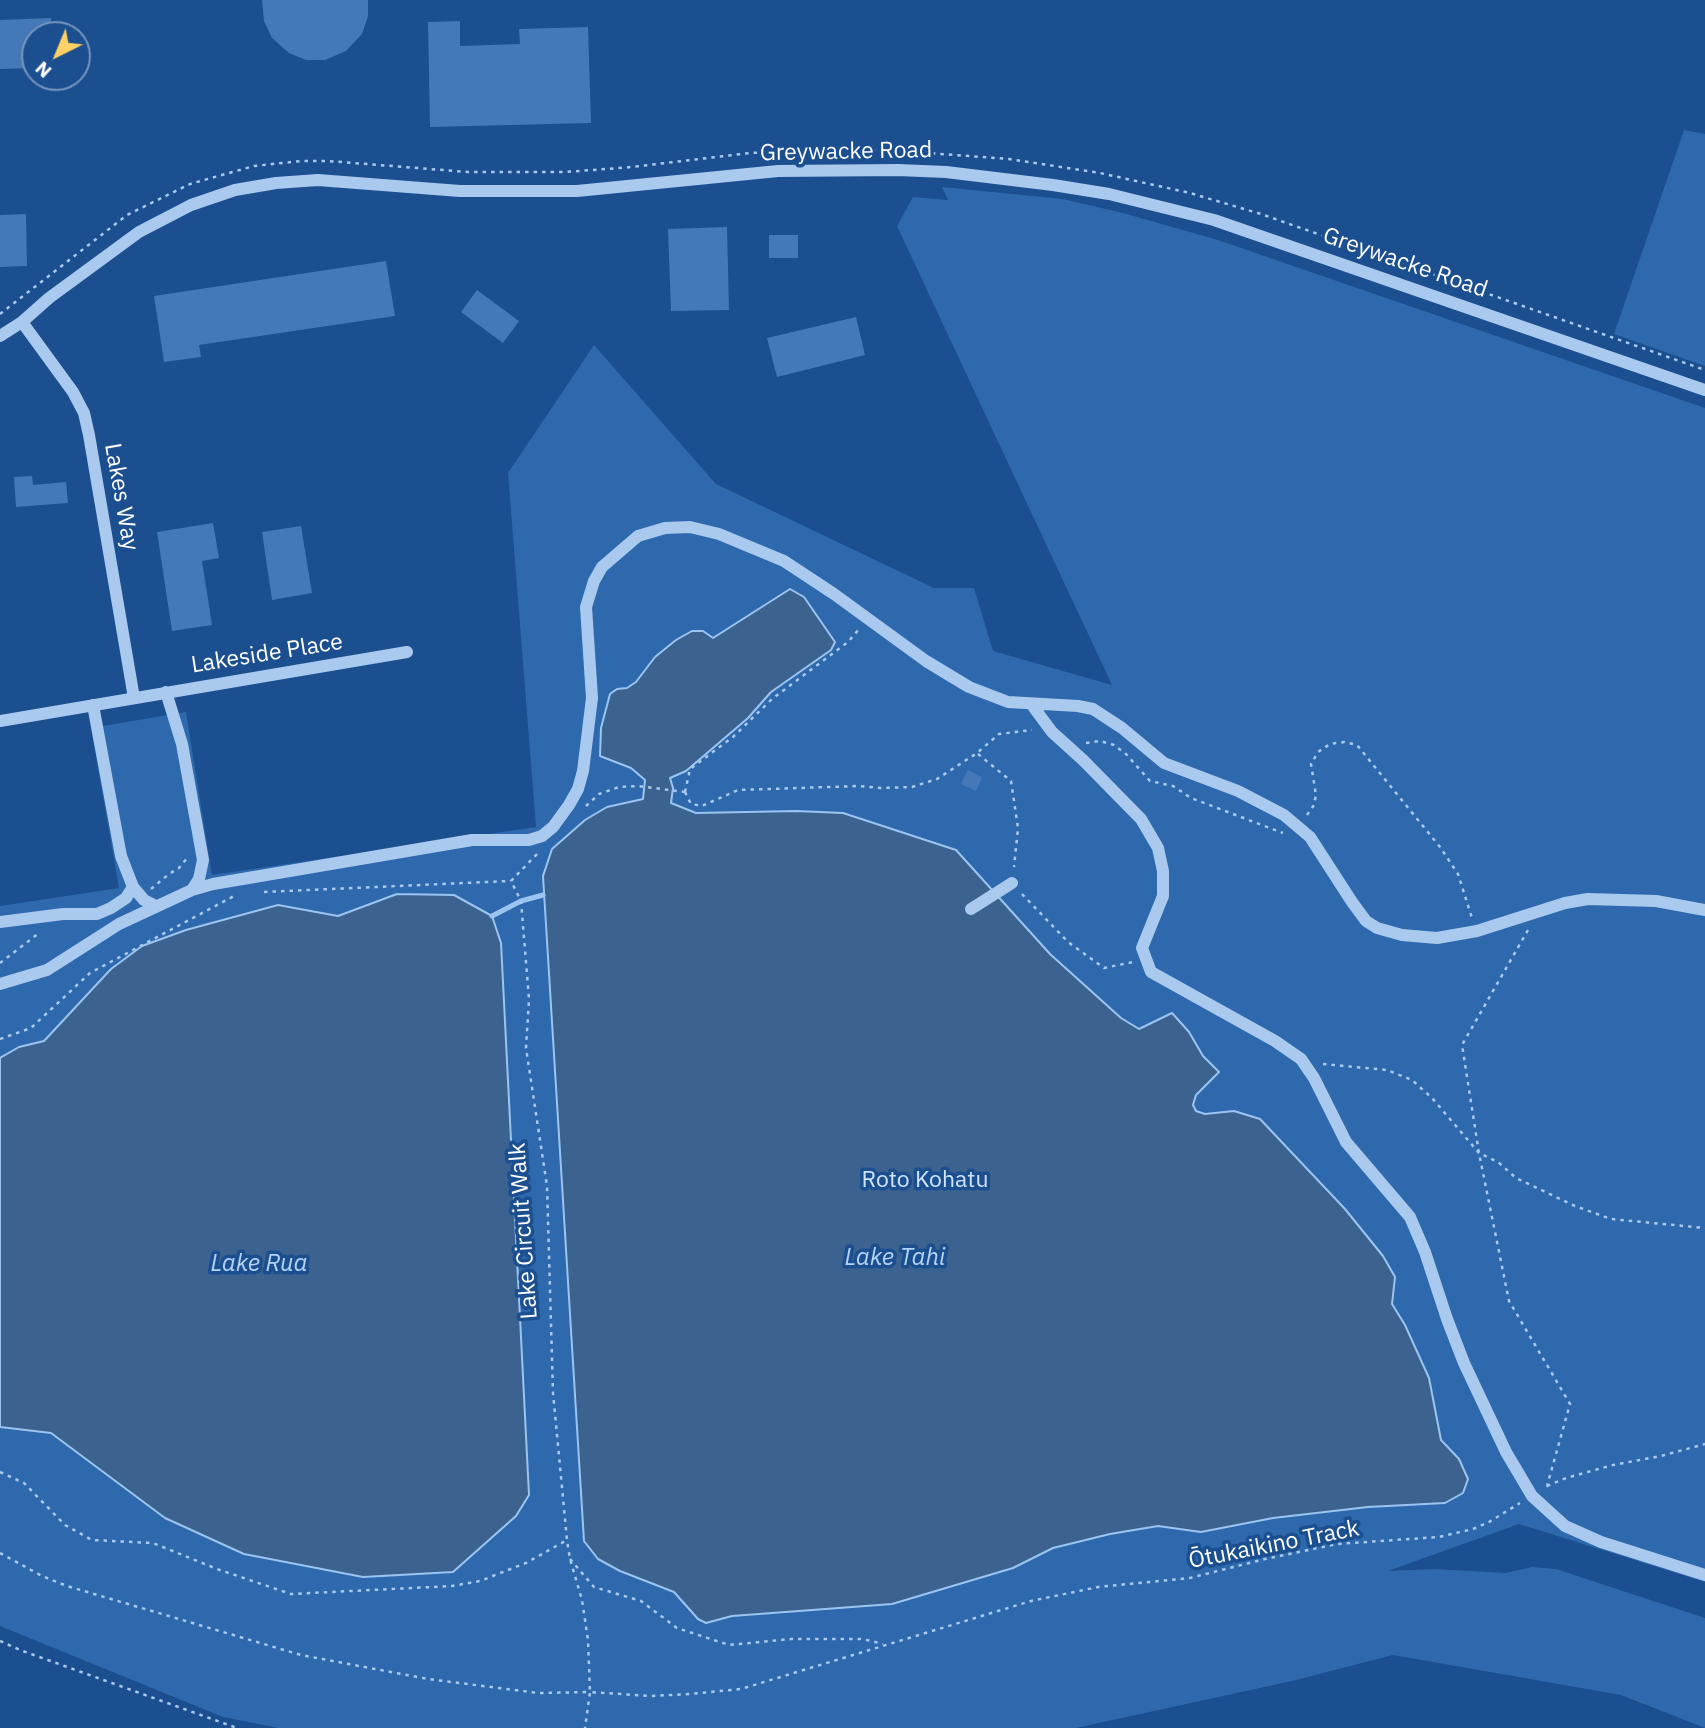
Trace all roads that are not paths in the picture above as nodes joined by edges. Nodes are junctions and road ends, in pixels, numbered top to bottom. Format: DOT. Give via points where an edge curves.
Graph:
graph roads {
  1 [pos="22,322"];
  2 [pos="0,336"];
  3 [pos="1705,390"];
  4 [pos="407,653"];
  5 [pos="166,692"];
  6 [pos="134,698"];
  7 [pos="93,705"];
  8 [pos="1032,705"];
  9 [pos="0,721"];
  10 [pos="1012,883"];
  11 [pos="133,887"];
  12 [pos="192,890"];
  13 [pos="156,906"];
  14 [pos="971,909"];
  15 [pos="1705,910"];
  16 [pos="0,922"];
  17 [pos="0,984"];
  18 [pos="1705,1575"];
  1 -- 2 [label="street, Greywacke Road"];
  1 -- 3 [label="street, Greywacke Road" via="139,232 191,205 235,190 331,181 511,192 642,186 778,171 898,170 1053,184 1214,220"];
  1 -- 6 [label="street, Lakes Way" via="83,413"];
  4 -- 5 [label="street, Lakeside Place"];
  5 -- 6 [label="street, Lakeside Place"];
  5 -- 12 [label="street" via="182,744 203,860"];
  6 -- 7 [label="street, Lakeside Place"];
  7 -- 9 [label="street, Lakeside Place"];
  7 -- 11 [label="street" via="121,856"];
  8 -- 12 [label="street" via="1008,702 969,687 784,561 719,534 690,527 665,528 639,536 602,567 594,581 586,607 592,698 588,743 578,789 542,836 472,840 239,886"];
  8 -- 15 [label="street" via="1093,709 1164,763 1250,797 1298,826 1320,849 1366,921 1377,928 1437,938 1588,899 1657,901"];
  8 -- 18 [label="street" via="1141,820 1158,848 1163,895 1142,948 1152,972 1275,1041 1304,1063 1346,1142 1410,1217 1464,1363 1532,1496 1565,1526"];
  10 -- 14 [label="street"];
  11 -- 13 [label="street"];
  11 -- 16 [label="street" via="126,898 97,914"];
  12 -- 13 [label="street"];
  13 -- 17 [label="street" via="94,938 47,970"];
}
